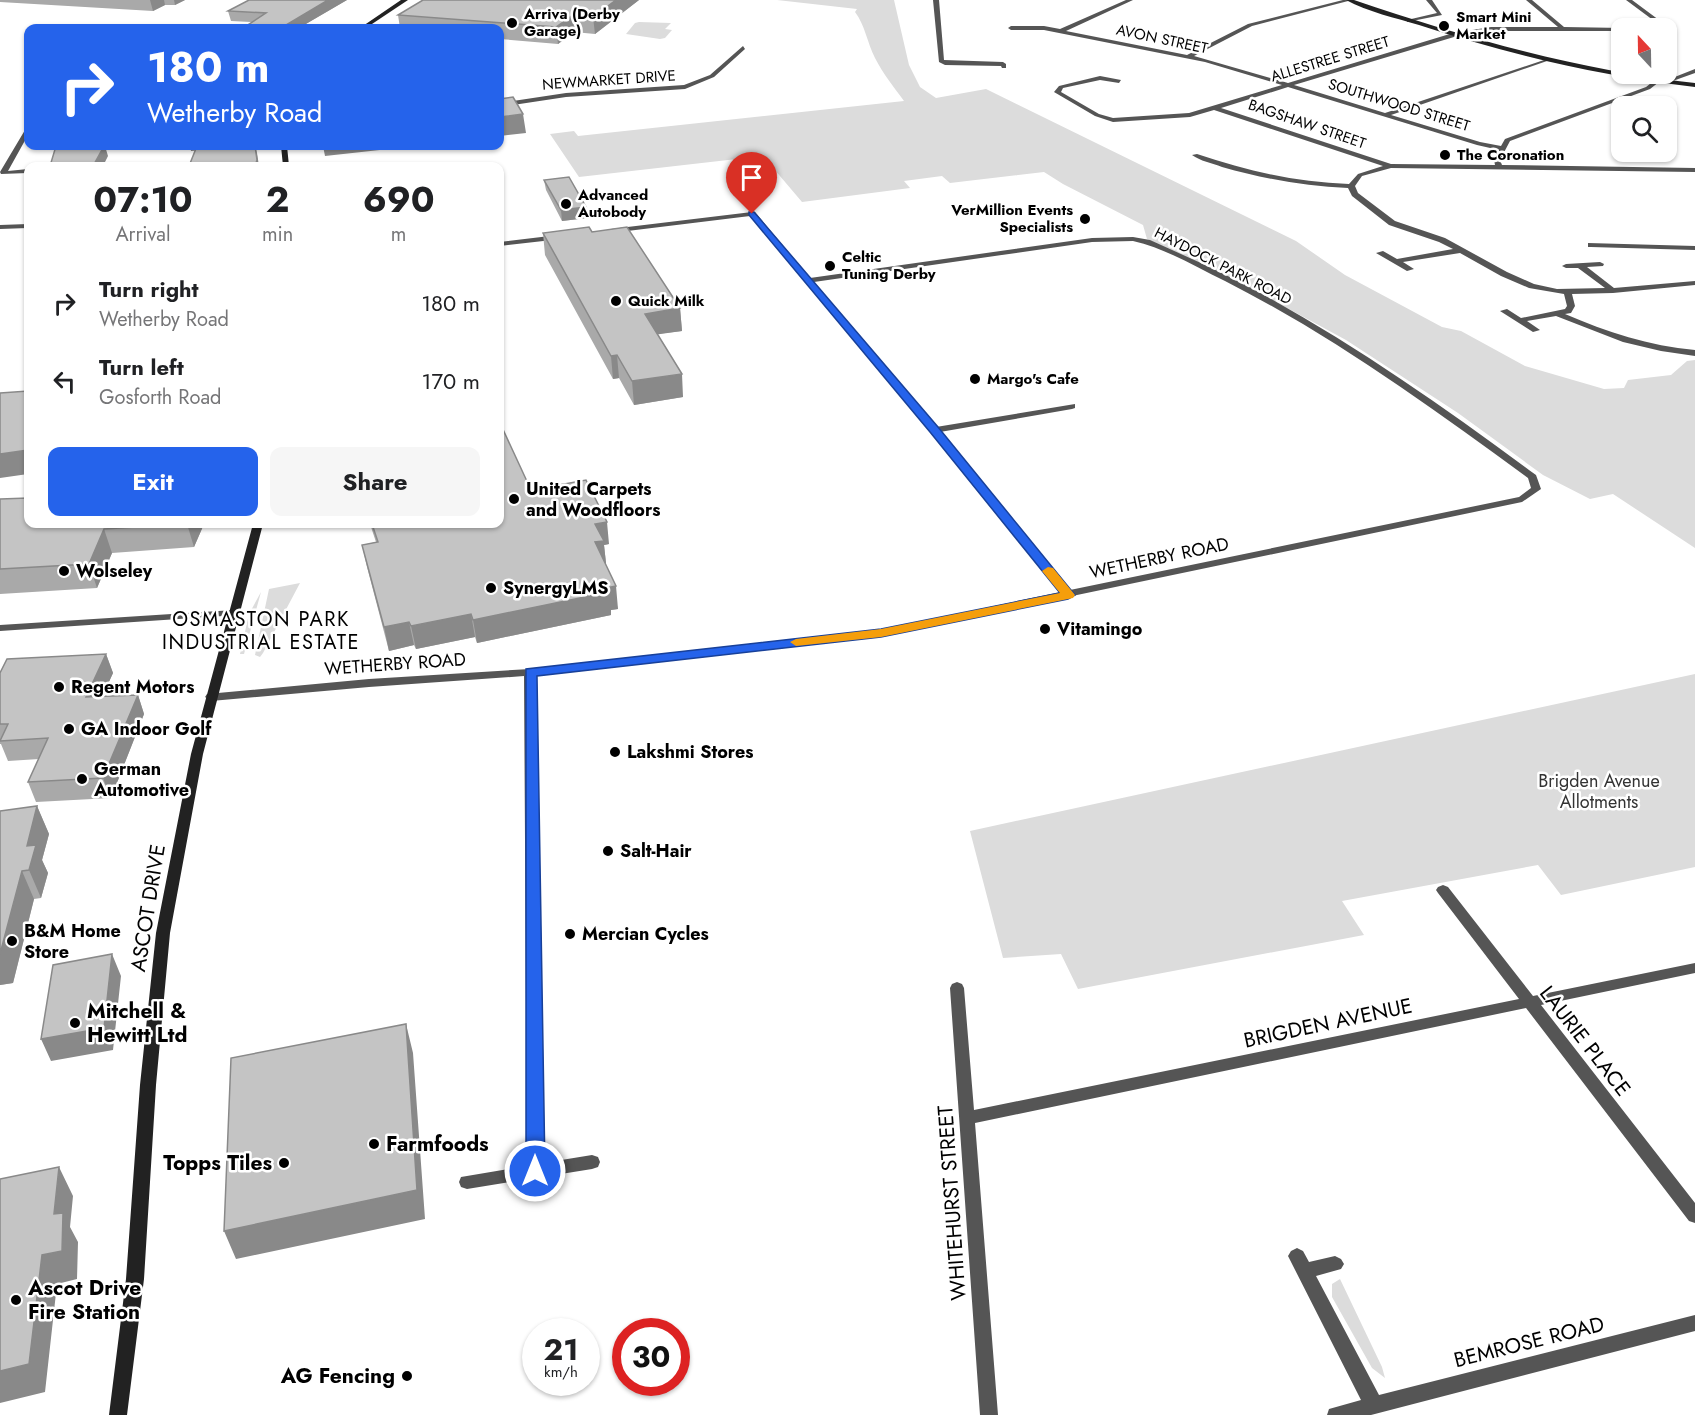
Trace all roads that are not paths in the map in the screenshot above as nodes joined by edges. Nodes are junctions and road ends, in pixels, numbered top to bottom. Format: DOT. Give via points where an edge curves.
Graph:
graph roads {
  1 [pos="405,0"];
  2 [pos="936,0"];
  3 [pos="1130,0"];
  4 [pos="1349,0"];
  5 [pos="1429,0"];
  6 [pos="1529,0"];
  7 [pos="1629,0"];
  8 [pos="1653,18"];
  9 [pos="1409,21"];
  10 [pos="369,24"];
  11 [pos="1011,28"];
  12 [pos="1562,28"];
  13 [pos="1611,29"];
  14 [pos="1061,31"];
  15 [pos="1453,35"];
  16 [pos="743,48"];
  17 [pos="1189,56"];
  18 [pos="1545,60"];
  19 [pos="1004,67"];
  20 [pos="1695,71"];
  21 [pos="1611,72"];
  22 [pos="1088,74"];
  23 [pos="1677,76"];
  24 [pos="1100,78"];
  25 [pos="1119,81"];
  26 [pos="1655,84"];
  27 [pos="1289,85"];
  28 [pos="1691,85"];
  29 [pos="1695,90"];
  30 [pos="504,104"];
  31 [pos="1215,108"];
  32 [pos="1385,115"];
  33 [pos="24,137"];
  34 [pos="1500,148"];
  35 [pos="1195,155"];
  36 [pos="1391,166"];
  37 [pos="1499,167"];
  38 [pos="1695,170"];
  39 [pos="24,171"];
  40 [pos="1351,186"];
  41 [pos="24,226"];
  42 [pos="0,227"];
  43 [pos="597,232"];
  44 [pos="565,236"];
  45 [pos="504,244"];
  46 [pos="1591,244"];
  47 [pos="1611,245"];
  48 [pos="1695,248"];
  49 [pos="1462,250"];
  50 [pos="1380,253"];
  51 [pos="1617,254"];
  52 [pos="1397,261"];
  53 [pos="1600,264"];
  54 [pos="1566,266"];
  55 [pos="1581,266"];
  56 [pos="1410,269"];
  57 [pos="807,281"];
  58 [pos="1695,283"];
  59 [pos="1612,291"];
  60 [pos="1568,292"];
  61 [pos="1504,311"];
  62 [pos="1560,315"];
  63 [pos="1521,320"];
  64 [pos="1536,330"];
  65 [pos="1666,349"];
  66 [pos="1695,353"];
  67 [pos="1662,360"];
  68 [pos="1072,406"];
  69 [pos="934,430"];
  70 [pos="1536,489"];
  71 [pos="257,528"];
  72 [pos="1068,595"];
  73 [pos="234,613"];
  74 [pos="0,628"];
  75 [pos="530,672"];
  76 [pos="211,697"];
  77 [pos="1443,891"];
  78 [pos="1695,968"];
  79 [pos="957,988"];
  80 [pos="1528,1003"];
  81 [pos="969,1118"];
  82 [pos="592,1162"];
  83 [pos="535,1171"];
  84 [pos="466,1182"];
  85 [pos="1695,1216"];
  86 [pos="1335,1264"];
  87 [pos="1695,1323"];
  88 [pos="1374,1405"];
  89 [pos="118,1415"];
  90 [pos="989,1415"];
  91 [pos="1336,1415"];
  1 -- 10 [label="street"];
  2 -- 19 [label="street" via="941,60"];
  3 -- 14 [label="street"];
  4 -- 9 [label="street"];
  4 -- 17 [label="street" via="1250,25"];
  5 -- 9 [label="street" via="1440,14"];
  6 -- 12 [label="street"];
  7 -- 8 [label="street"];
  9 -- 15 [label="street"];
  11 -- 14 [label="street, AVON STREET"];
  12 -- 13 [label="street, ALLESTREE STREET"];
  12 -- 15 [label="street, ALLESTREE STREET" via="1491,28"];
  14 -- 17 [label="street, AVON STREET"];
  15 -- 18 [label="street"];
  15 -- 27 [label="street, ALLESTREE STREET"];
  16 -- 30 [label="street, NEWMARKET DRIVE" via="712,76 685,87 577,94"];
  17 -- 27 [label="street, AVON STREET"];
  18 -- 21 [label="street"];
  18 -- 32 [label="street"];
  20 -- 23 [label="street"];
  22 -- 24 [label="street"];
  24 -- 25 [label="street"];
  24 -- 31 [label="street, ALLESTREE STREET" via="1066,85 1057,92 1102,117 1119,120 1185,116"];
  26 -- 34 [label="street" via="1507,140"];
  27 -- 31 [label="street, ALLESTREE STREET"];
  27 -- 32 [label="street, SOUTHWOOD STREET"];
  28 -- 29 [label="street"];
  31 -- 36 [label="street, BAGSHAW STREET"];
  32 -- 34 [label="street, SOUTHWOOD STREET"];
  33 -- 39 [label="street" via="3,173"];
  34 -- 37 [label="street"];
  35 -- 40 [label="street" via="1293,184"];
  36 -- 37 [label="street"];
  36 -- 40 [label="street" via="1365,173"];
  37 -- 38 [label="street"];
  40 -- 49 [label="street" via="1392,223"];
  41 -- 42 [label="street"];
  43 -- 57 [label="street" via="752,214"];
  44 -- 45 [label="street"];
  46 -- 47 [label="street"];
  47 -- 48 [label="street"];
  47 -- 51 [label="street"];
  49 -- 52 [label="street"];
  49 -- 60 [label="street" via="1524,283"];
  50 -- 52 [label="street"];
  52 -- 56 [label="street"];
  53 -- 55 [label="street"];
  54 -- 55 [label="street"];
  55 -- 59 [label="street"];
  57 -- 69 [label="street"];
  57 -- 70 [label="street, HAYDOCK PARK ROAD" via="1092,240 1147,242 1339,342 1446,412 1533,477"];
  58 -- 59 [label="street"];
  59 -- 60 [label="street"];
  60 -- 62 [label="street" via="1571,306"];
  61 -- 63 [label="street"];
  62 -- 63 [label="street"];
  62 -- 65 [label="street"];
  63 -- 64 [label="street"];
  65 -- 66 [label="street"];
  65 -- 67 [label="street"];
  68 -- 69 [label="street"];
  69 -- 72 [label="street"];
  70 -- 72 [label="street, WETHERBY ROAD" via="1522,498"];
  71 -- 73 [label="street, ASCOT DRIVE"];
  72 -- 75 [label="street, WETHERBY ROAD" via="881,633"];
  73 -- 74 [label="street"];
  73 -- 76 [label="street, ASCOT DRIVE"];
  75 -- 76 [label="street, WETHERBY ROAD"];
  75 -- 83 [label="street"];
  76 -- 89 [label="street, ASCOT DRIVE" via="182,824 163,933 135,1279"];
  77 -- 80 [label="street, LAURIE PLACE"];
  78 -- 80 [label="street, BRIGDEN AVENUE"];
  79 -- 81 [label="street, WHITEHURST STREET"];
  80 -- 81 [label="street, BRIGDEN AVENUE"];
  80 -- 85 [label="street, LAURIE PLACE"];
  81 -- 90 [label="street, WHITEHURST STREET"];
  82 -- 83 [label="street"];
  83 -- 84 [label="street"];
  86 -- 88 [label="street" via="1301,1264"];
  87 -- 88 [label="street, BEMROSE ROAD"];
  88 -- 91 [label="street, BEMROSE ROAD"];
}
